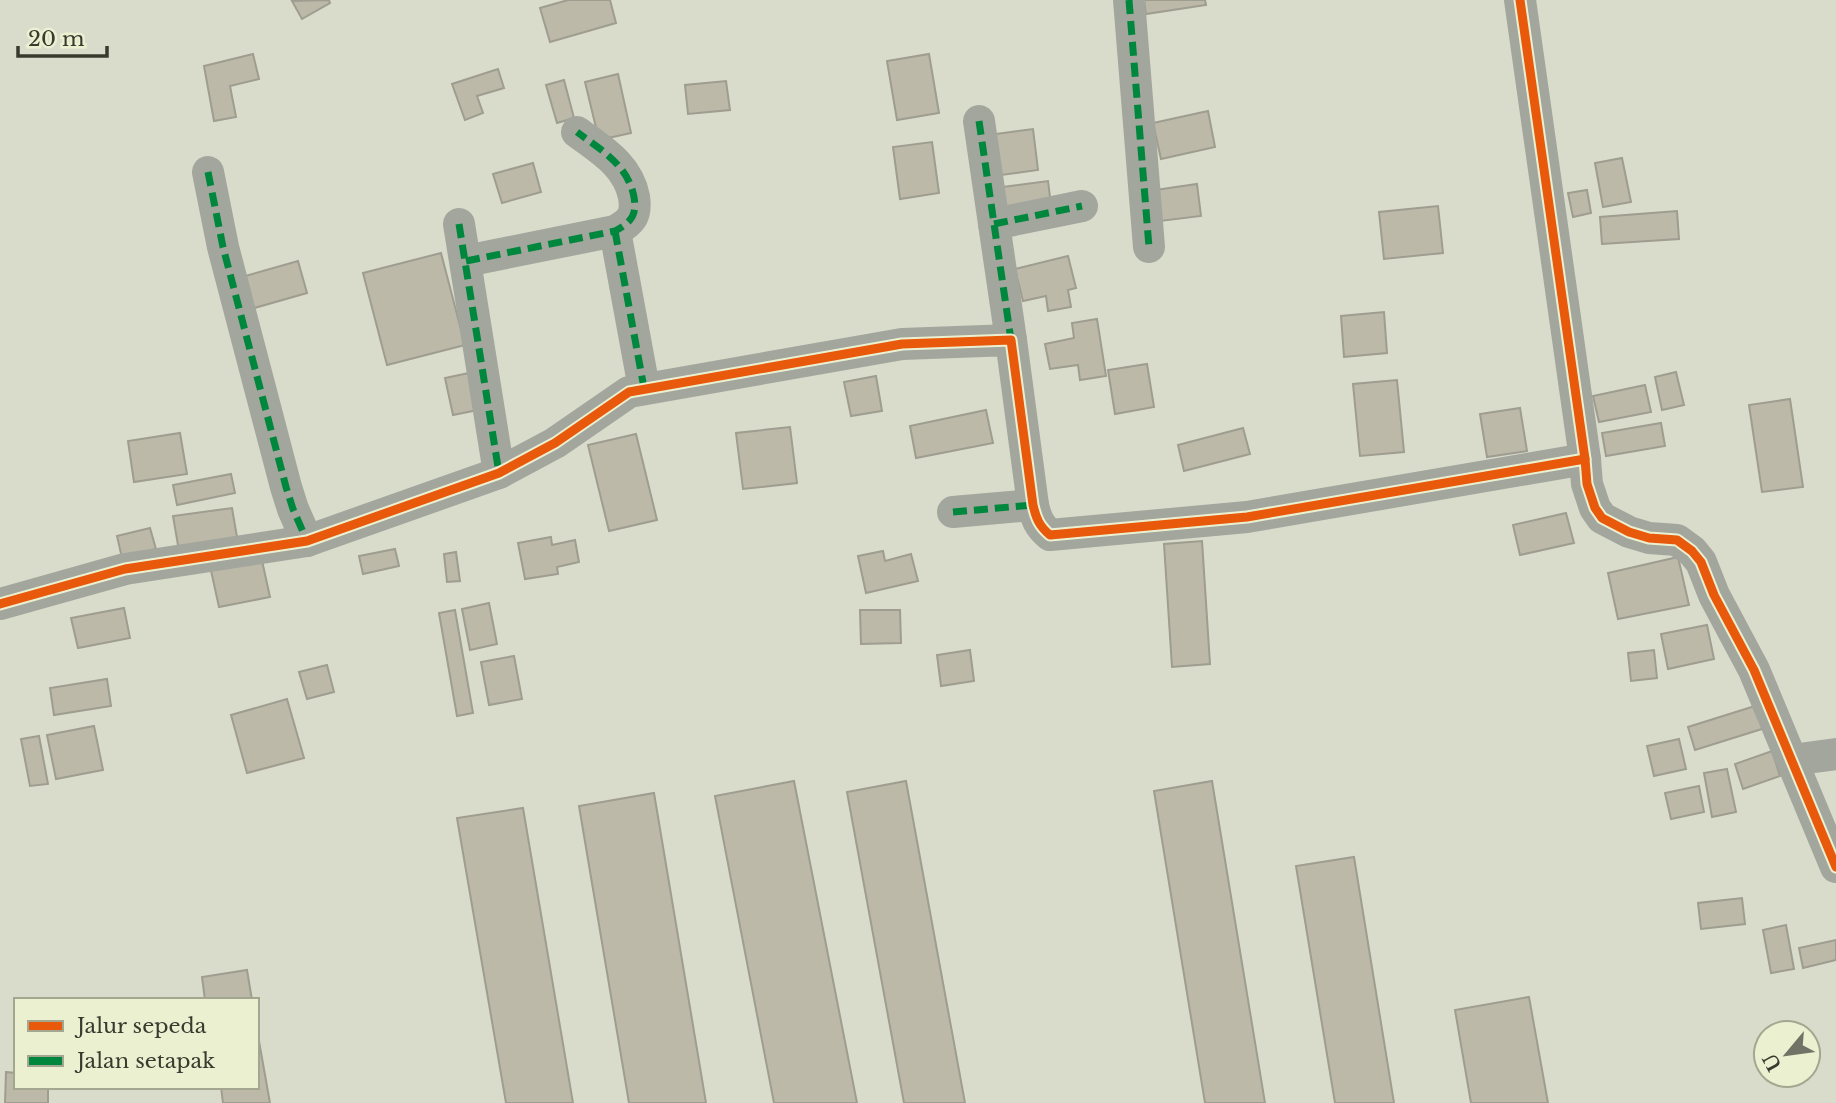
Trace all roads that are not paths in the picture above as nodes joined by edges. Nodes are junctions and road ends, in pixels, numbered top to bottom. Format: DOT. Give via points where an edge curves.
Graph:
graph roads {
  1 [pos="1129,0"];
  2 [pos="1520,0"];
  3 [pos="979,121"];
  4 [pos="577,132"];
  5 [pos="208,172"];
  6 [pos="1082,206"];
  7 [pos="994,224"];
  8 [pos="459,225"];
  9 [pos="615,232"];
  10 [pos="1149,247"];
  11 [pos="466,261"];
  12 [pos="1011,340"];
  13 [pos="644,388"];
  14 [pos="1585,459"];
  15 [pos="499,473"];
  16 [pos="1033,505"];
  17 [pos="953,512"];
  18 [pos="307,541"];
  19 [pos="0,604"];
  20 [pos="1836,754"];
  21 [pos="1792,760"];
  22 [pos="1836,867"];
  1 -- 10 [label="street"];
  2 -- 14 [label="street"];
  3 -- 7 [label="street"];
  4 -- 9 [label="street" via="611,158 631,182 636,209 633,218"];
  5 -- 18 [label="street" via="286,487"];
  6 -- 7 [label="street"];
  7 -- 12 [label="street"];
  8 -- 11 [label="street"];
  9 -- 11 [label="street"];
  9 -- 13 [label="street"];
  11 -- 15 [label="street"];
  12 -- 13 [label="street" via="902,344"];
  12 -- 16 [label="street"];
  13 -- 15 [label="street" via="629,392 555,443"];
  14 -- 16 [label="street" via="1247,517 1063,533 1042,529"];
  14 -- 21 [label="street" via="1587,484 1602,518 1649,538 1677,540 1701,562"];
  15 -- 18 [label="street"];
  16 -- 17 [label="street"];
  18 -- 19 [label="street" via="125,569"];
  20 -- 21 [label="street"];
  21 -- 22 [label="street"];
}
